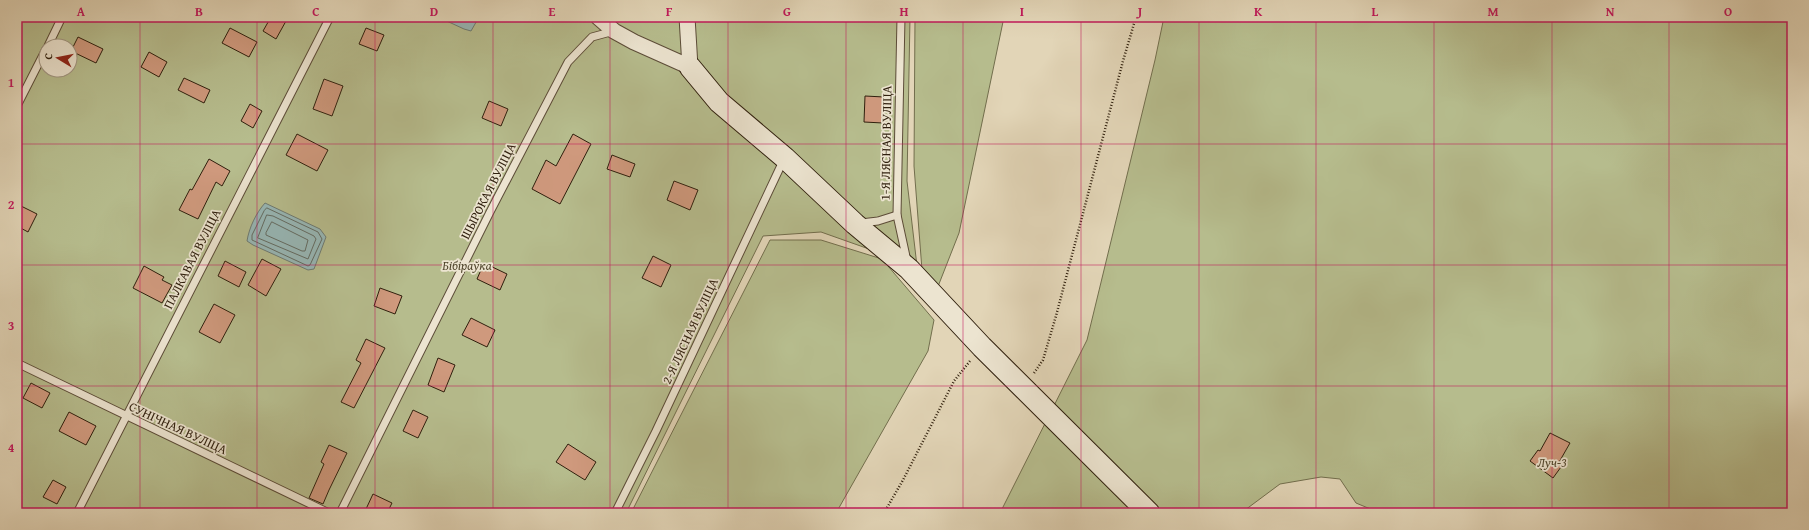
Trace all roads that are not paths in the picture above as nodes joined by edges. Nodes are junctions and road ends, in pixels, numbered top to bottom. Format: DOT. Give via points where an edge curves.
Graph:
graph roads {
  1 [pos="62,17"];
  2 [pos="330,17"];
  3 [pos="598,17"];
  4 [pos="688,17"];
  5 [pos="900,17"];
  6 [pos="614,31"];
  7 [pos="52,38"];
  8 [pos="38,65"];
  9 [pos="690,67"];
  10 [pos="17,106"];
  11 [pos="785,158"];
  12 [pos="897,215"];
  13 [pos="855,224"];
  14 [pos="908,269"];
  15 [pos="17,364"];
  16 [pos="125,416"];
  17 [pos="77,513"];
  18 [pos="329,513"];
  19 [pos="340,513"];
  20 [pos="615,513"];
  21 [pos="1149,513"];
  1 -- 7 [label="lane"];
  2 -- 16 [label="lane, ПАЛКАВАЯ ВУЛІЦА"];
  3 -- 6 [label="street"];
  4 -- 9 [label="street"];
  5 -- 12 [label="lane, 1-Я ЛЯСНАЯ ВУЛІЦА"];
  6 -- 9 [label="street"];
  6 -- 19 [label="lane, ШЫРОКАЯ ВУЛІЦА" via="592,37 568,62"];
  8 -- 10 [label="lane"];
  9 -- 11 [label="street" via="719,102"];
  11 -- 13 [label="street"];
  11 -- 20 [label="lane, 2-Я ЛЯСНАЯ ВУЛІЦА"];
  12 -- 13 [label="lane" via="878,222"];
  12 -- 14 [label="lane, 1-Я ЛЯСНАЯ ВУЛІЦА"];
  13 -- 14 [label="street"];
  14 -- 21 [label="street" via="982,347"];
  15 -- 16 [label="lane, СУНІЧНАЯ ВУЛІЦА"];
  16 -- 17 [label="lane, ПАЛКАВАЯ ВУЛІЦА"];
  16 -- 18 [label="lane, СУНІЧНАЯ ВУЛІЦА"];
}
